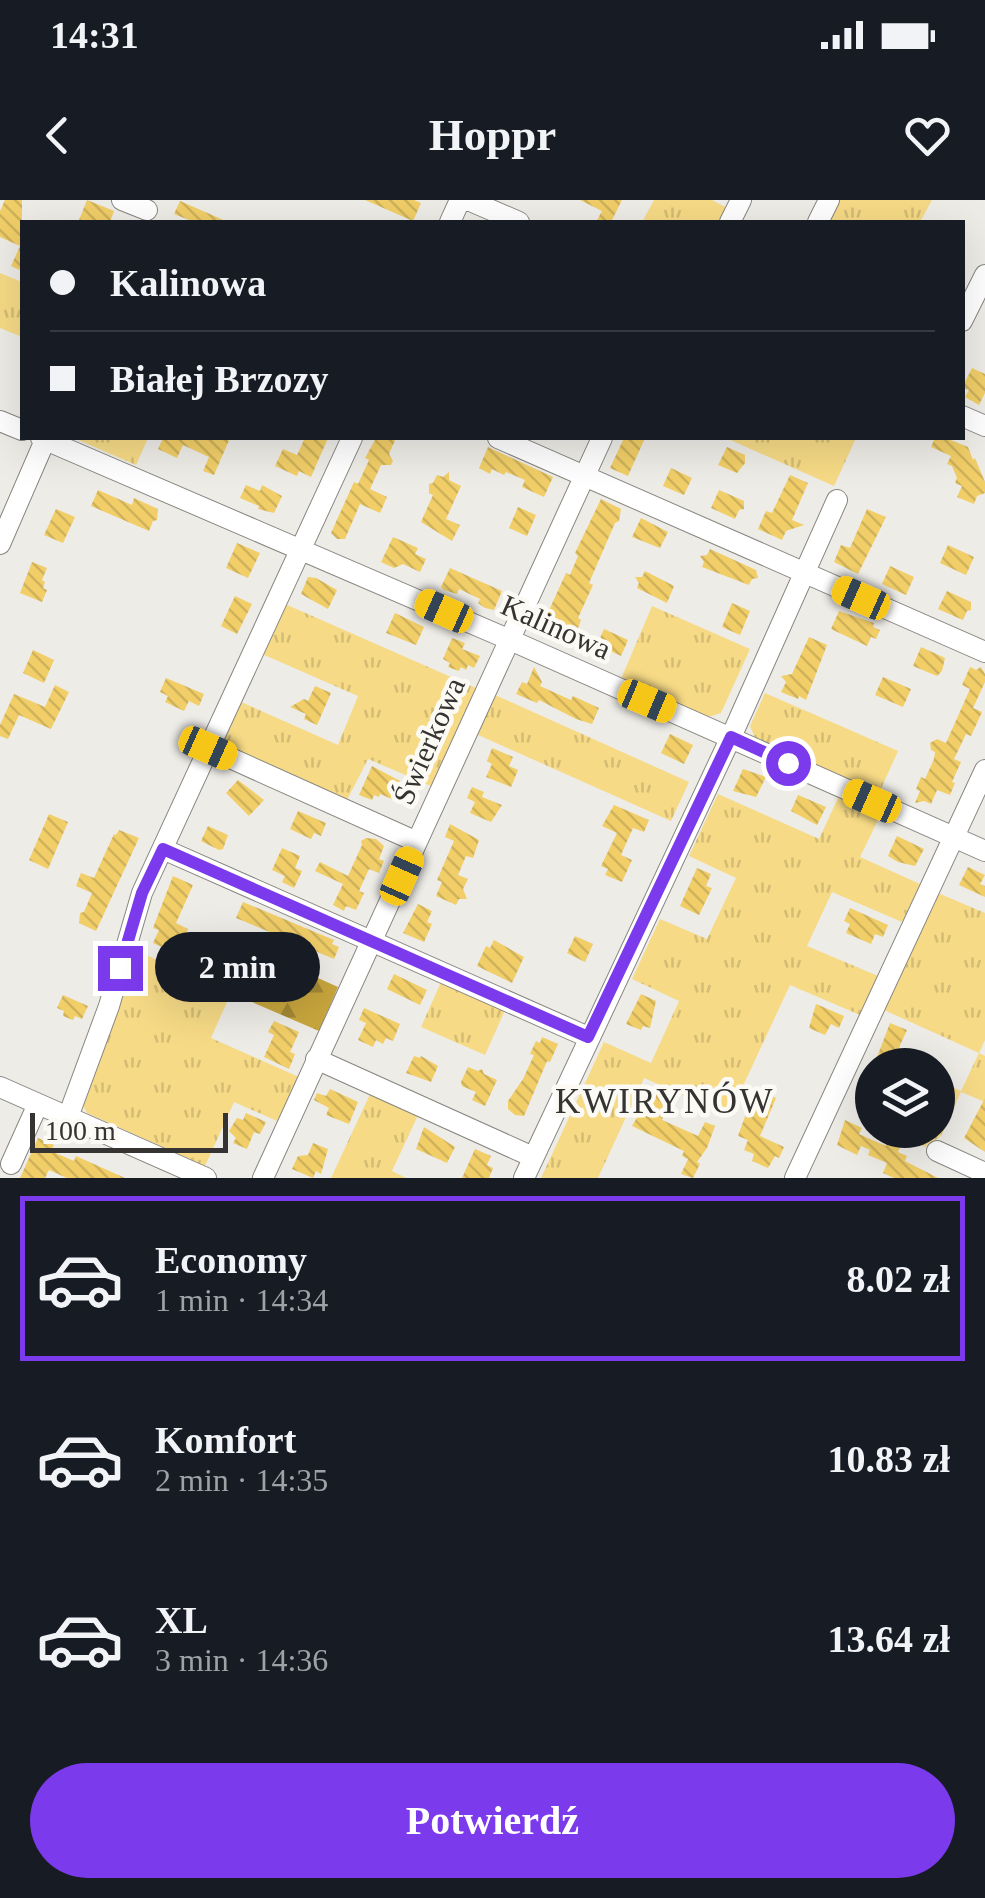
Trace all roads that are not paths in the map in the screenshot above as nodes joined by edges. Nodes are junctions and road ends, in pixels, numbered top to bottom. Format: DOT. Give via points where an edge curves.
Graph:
graph roads {
  1 [pos="122,200"];
  2 [pos="468,200"];
  3 [pos="147,211"];
  4 [pos="515,220"];
  5 [pos="985,275"];
  6 [pos="965,314"];
  7 [pos="43,440"];
  8 [pos="49,440"];
  9 [pos="351,440"];
  10 [pos="503,440"];
  11 [pos="601,440"];
  12 [pos="584,476"];
  13 [pos="837,500"];
  14 [pos="0,544"];
  15 [pos="300,548"];
  16 [pos="803,572"];
  17 [pos="508,639"];
  18 [pos="985,652"];
  19 [pos="731,737"];
  20 [pos="208,748"];
  21 [pos="985,770"];
  22 [pos="954,838"];
  23 [pos="416,842"];
  24 [pos="163,849"];
  25 [pos="985,851"];
  26 [pos="372,942"];
  27 [pos="588,1037"];
  28 [pos="316,1060"];
  29 [pos="0,1088"];
  30 [pos="38,1104"];
  31 [pos="68,1117"];
  32 [pos="937,1151"];
  33 [pos="534,1157"];
  34 [pos="12,1164"];
  35 [pos="985,1173"];
  36 [pos="206,1178"];
  37 [pos="262,1178"];
  38 [pos="524,1178"];
  39 [pos="795,1178"];
  1 -- 3 [label="street"];
  2 -- 4 [label="street"];
  5 -- 6 [label="street"];
  7 -- 14 [label="street"];
  8 -- 15 [label="street, Kalinowa"];
  9 -- 15 [label="street"];
  10 -- 12 [label="street"];
  11 -- 12 [label="street, Świerkowa"];
  12 -- 16 [label="street"];
  12 -- 17 [label="street, Świerkowa"];
  13 -- 16 [label="street"];
  15 -- 17 [label="street, Kalinowa"];
  15 -- 20 [label="street"];
  16 -- 18 [label="street"];
  16 -- 19 [label="street"];
  17 -- 19 [label="street, Kalinowa"];
  17 -- 23 [label="street, Świerkowa"];
  19 -- 22 [label="street, Kalinowa"];
  19 -- 27 [label="street"];
  20 -- 23 [label="street"];
  20 -- 24 [label="street"];
  21 -- 22 [label="street"];
  22 -- 25 [label="street, Kalinowa"];
  22 -- 39 [label="street"];
  23 -- 26 [label="street, Świerkowa"];
  24 -- 26 [label="street"];
  24 -- 31 [label="street" via="142,893"];
  26 -- 27 [label="street"];
  26 -- 28 [label="street, Świerkowa"];
  27 -- 33 [label="street"];
  28 -- 33 [label="street"];
  28 -- 37 [label="street, Świerkowa"];
  29 -- 30 [label="street"];
  30 -- 31 [label="street"];
  30 -- 34 [label="street"];
  31 -- 36 [label="street"];
  32 -- 35 [label="street"];
  33 -- 38 [label="street"];
}
